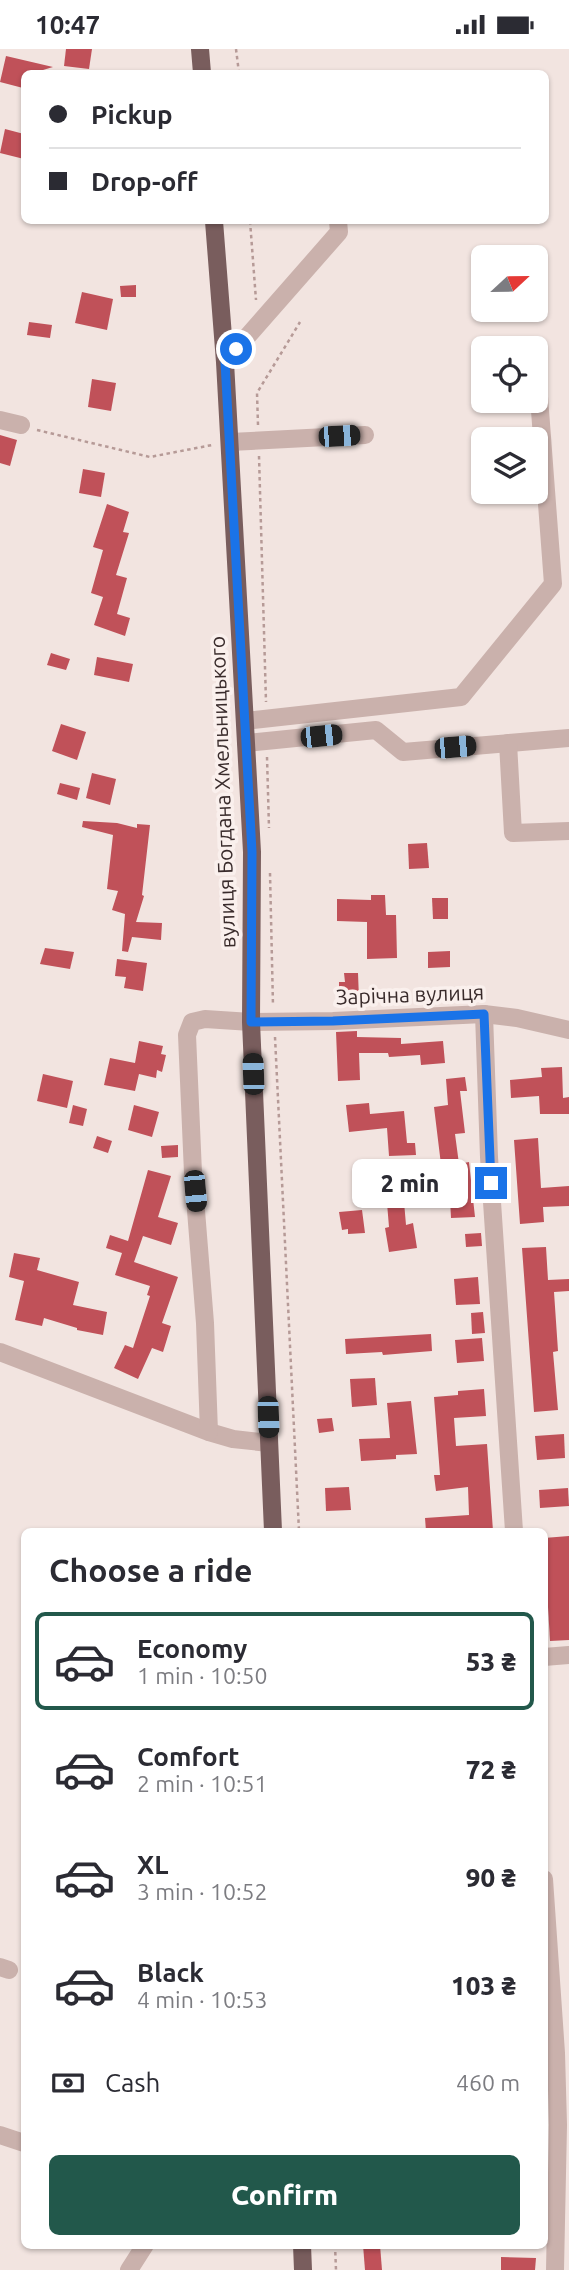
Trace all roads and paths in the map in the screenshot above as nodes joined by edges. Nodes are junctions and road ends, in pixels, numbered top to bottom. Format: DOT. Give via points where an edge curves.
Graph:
graph roads {
  1 [pos="200,49"];
  2 [pos="236,49"];
  3 [pos="202,70"];
  4 [pos="239,70"];
  5 [pos="214,224"];
  6 [pos="250,224"];
  7 [pos="339,224"];
  8 [pos="265,299"];
  9 [pos="300,322"];
  10 [pos="225,362"];
  11 [pos="540,413"];
  12 [pos="0,420"];
  13 [pos="21,425"];
  14 [pos="365,435"];
  15 [pos="259,441"];
  16 [pos="230,442"];
  17 [pos="266,719"];
  18 [pos="245,721"];
  19 [pos="569,738"];
  20 [pos="267,742"];
  21 [pos="246,743"];
  22 [pos="508,743"];
  23 [pos="569,831"];
  24 [pos="269,840"];
  25 [pos="270,868"];
  26 [pos="484,1014"];
  27 [pos="251,1022"];
  28 [pos="274,1022"];
  29 [pos="569,1030"];
  30 [pos="0,1352"];
  31 [pos="209,1432"];
  32 [pos="269,1443"];
  33 [pos="273,1528"];
  34 [pos="299,1528"];
  35 [pos="514,1528"];
  36 [pos="569,1655"];
  37 [pos="548,1657"];
  38 [pos="548,1940"];
  39 [pos="0,2136"];
  40 [pos="21,2142"];
  41 [pos="142,2249"];
  42 [pos="302,2249"];
  43 [pos="335,2249"];
  44 [pos="129,2270"];
  45 [pos="303,2270"];
  46 [pos="336,2270"];
  47 [pos="555,2270"];
  1 -- 3 [label="main road"];
  2 -- 4 [label="path"];
  5 -- 10 [label="main road, вулиця Богдана Хмельницького"];
  6 -- 8 [label="path" via="255,300"];
  7 -- 10 [label="street" via="340,232"];
  9 -- 15 [label="path" via="257,393"];
  10 -- 16 [label="main road, вулиця Богдана Хмельницького"];
  11 -- 17 [label="street" via="553,585 461,697"];
  12 -- 13 [label="street"];
  13 -- 16 [label="path" via="150,457"];
  14 -- 15 [label="street"];
  15 -- 16 [label="street"];
  15 -- 17 [label="path"];
  16 -- 18 [label="main road, вулиця Богдана Хмельницького"];
  17 -- 18 [label="street"];
  18 -- 21 [label="main road, вулиця Богдана Хмельницького"];
  19 -- 22 [label="street"];
  20 -- 21 [label="street"];
  20 -- 22 [label="street" via="376,730 403,752"];
  20 -- 24 [label="path"];
  21 -- 27 [label="main road, вулиця Богдана Хмельницького" via="252,852"];
  22 -- 23 [label="street" via="513,833"];
  25 -- 28 [label="path"];
  26 -- 28 [label="street, Зарічна вулиця"];
  26 -- 29 [label="street, Зарічна вулиця"];
  26 -- 35 [label="street"];
  27 -- 28 [label="street, Зарічна вулиця"];
  27 -- 31 [label="street, Зарічна вулиця" via="192,1021 187,1035"];
  27 -- 32 [label="main road, вулиця Богдана Хмельницького"];
  28 -- 34 [label="path"];
  30 -- 31 [label="street"];
  31 -- 32 [label="street"];
  32 -- 33 [label="main road, вулиця Богдана Хмельницького"];
  36 -- 37 [label="street"];
  38 -- 47 [label="street" via="558,2125"];
  39 -- 40 [label="street"];
  41 -- 44 [label="street"];
  42 -- 45 [label="main road"];
  43 -- 46 [label="path"];
}
